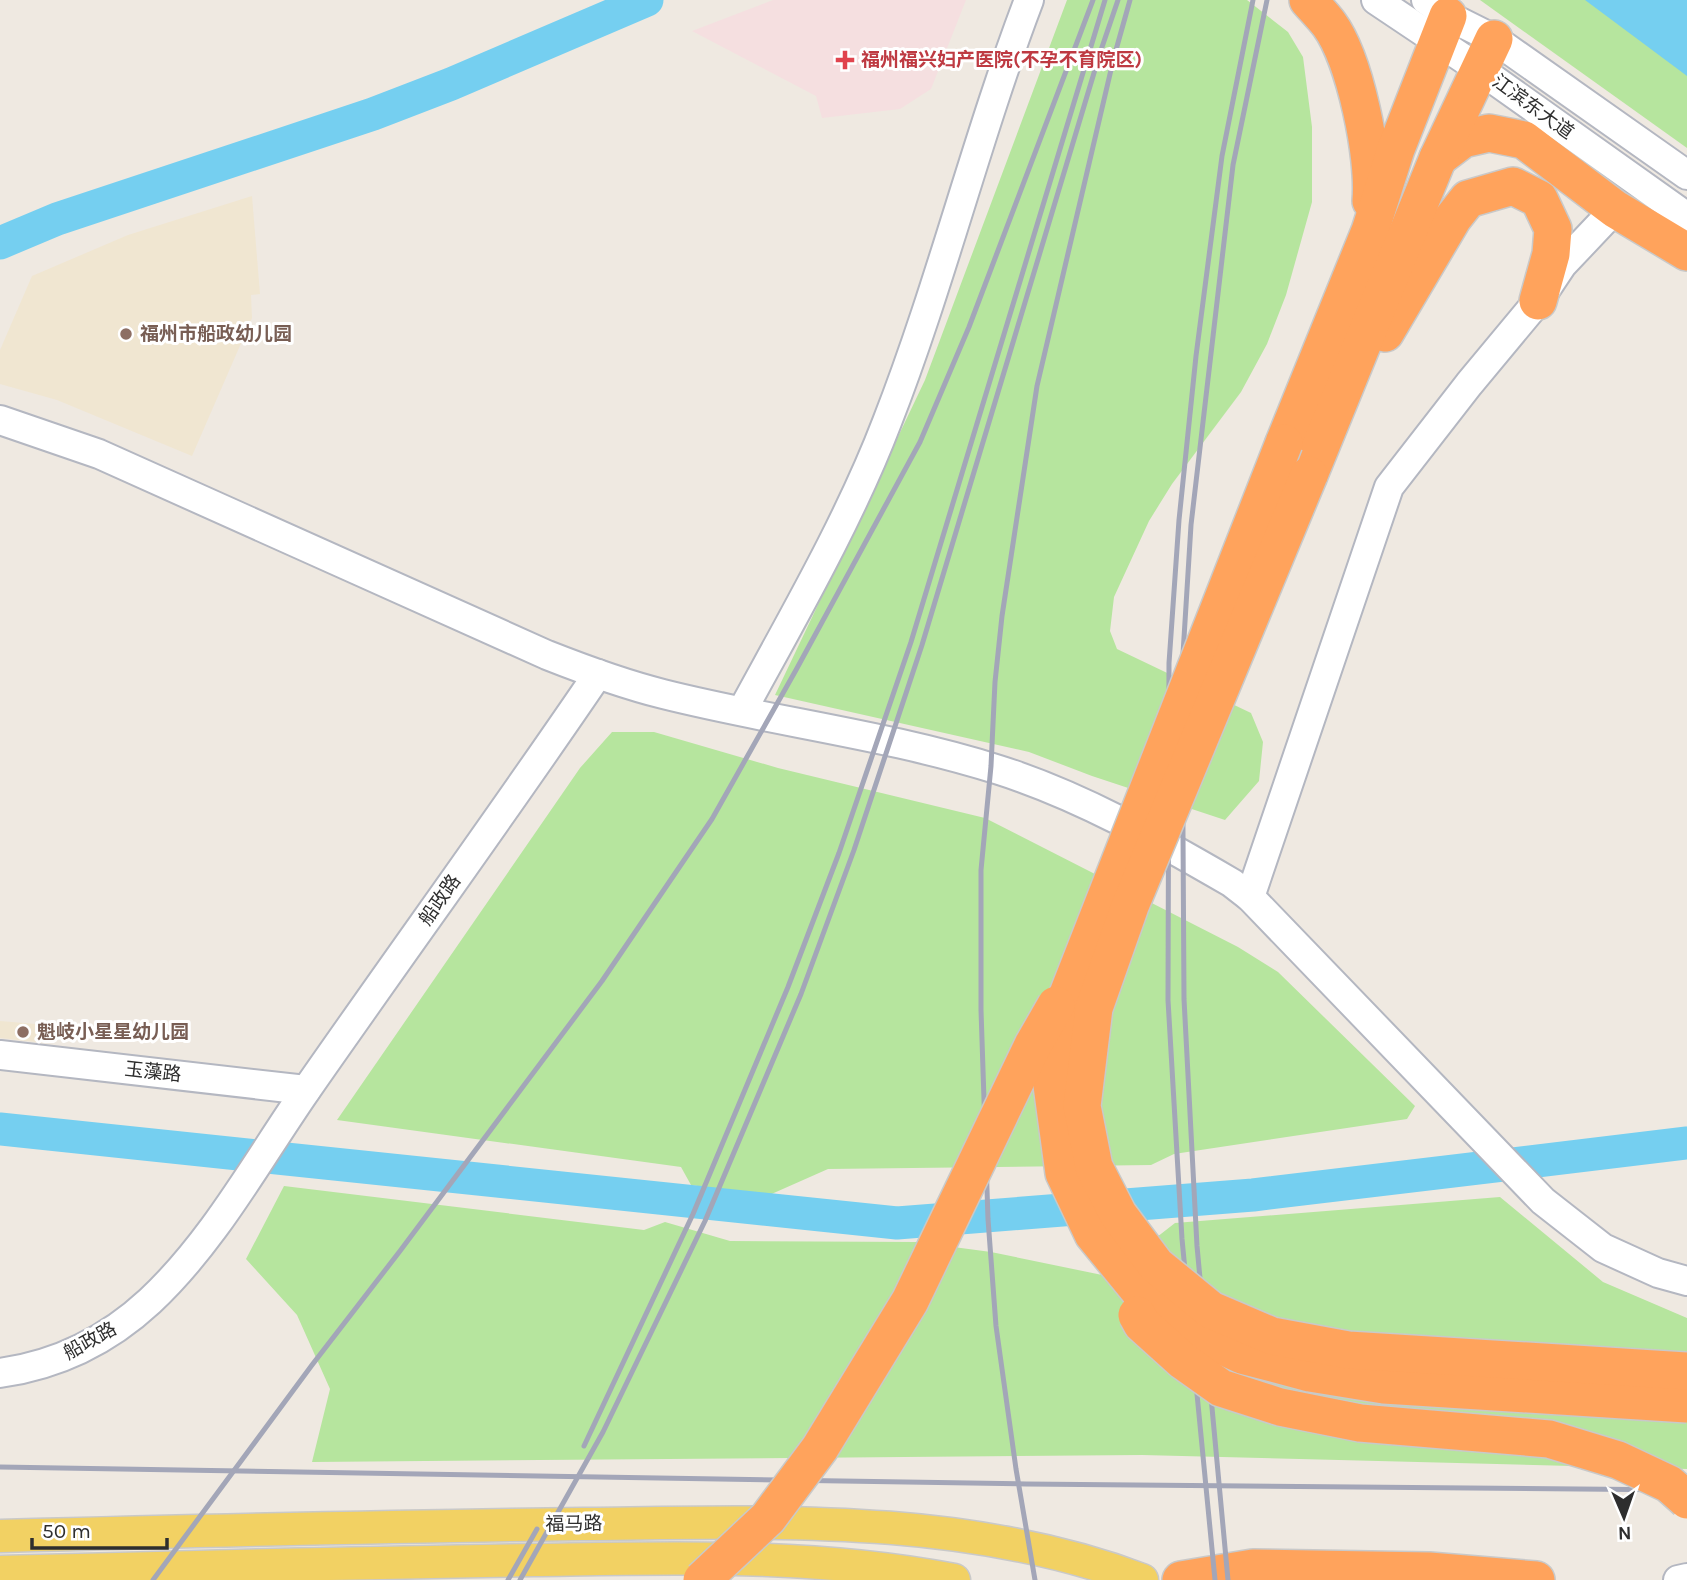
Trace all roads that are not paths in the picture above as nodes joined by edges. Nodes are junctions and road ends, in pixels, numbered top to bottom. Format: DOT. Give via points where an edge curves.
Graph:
graph roads {
  1 [pos="1029,0"];
  2 [pos="1308,0"];
  3 [pos="1376,0"];
  4 [pos="1437,19"];
  5 [pos="1486,54"];
  6 [pos="1438,158"];
  7 [pos="1687,175"];
  8 [pos="1615,209"];
  9 [pos="1687,217"];
  10 [pos="1367,237"];
  11 [pos="1687,252"];
  12 [pos="1538,301"];
  13 [pos="0,420"];
  14 [pos="1330,423"];
  15 [pos="598,674"];
  16 [pos="742,711"];
  17 [pos="1250,897"];
  18 [pos="1082,958"];
  19 [pos="0,1055"];
  20 [pos="306,1090"];
  21 [pos="1093,1234"];
  22 [pos="1687,1281"];
  23 [pos="1687,1371"];
  24 [pos="0,1373"];
  25 [pos="1687,1404"];
  26 [pos="1687,1500"];
  27 [pos="0,1536"];
  28 [pos="0,1572"];
  29 [pos="1687,1578"];
  30 [pos="702,1580"];
  31 [pos="954,1580"];
  32 [pos="1142,1580"];
  33 [pos="1181,1580"];
  34 [pos="1536,1580"];
  35 [pos="1678,1580"];
  1 -- 16 [label="street" via="925,321 886,426"];
  2 -- 10 [label="highway" via="1331,26 1362,109 1372,187"];
  3 -- 4 [label="street"];
  4 -- 5 [label="street"];
  4 -- 10 [label="highway"];
  5 -- 6 [label="highway"];
  5 -- 7 [label="street"];
  5 -- 9 [label="street, 江滨东大道"];
  6 -- 8 [label="highway" via="1463,139 1489,133 1524,140"];
  6 -- 14 [label="highway"];
  8 -- 11 [label="highway"];
  8 -- 12 [label="street" via="1563,265"];
  10 -- 18 [label="highway, bridge"];
  12 -- 14 [label="highway" via="1553,229 1539,199 1513,186 1468,199"];
  12 -- 17 [label="street" via="1389,487"];
  13 -- 15 [label="street" via="99,454"];
  14 -- 23 [label="highway, bridge" via="1140,880 1094,1008 1082,1106 1094,1167 1118,1214 1156,1265 1211,1310 1272,1336 1348,1350"];
  15 -- 16 [label="street" via="665,695"];
  15 -- 20 [label="street, 船政路"];
  16 -- 17 [label="street" via="929,750 1027,780 1090,806"];
  17 -- 22 [label="street" via="1543,1201 1603,1248"];
  18 -- 21 [label="highway, bridge" via="1061,1012 1052,1085 1064,1173"];
  18 -- 30 [label="highway, bridge" via="1032,1045 910,1301 820,1448 768,1517"];
  19 -- 20 [label="street, 玉藻路"];
  20 -- 24 [label="street, 船政路" via="244,1184 151,1300 104,1336 57,1360"];
  21 -- 25 [label="highway, bridge" via="1142,1294 1181,1327 1242,1354 1310,1373 1384,1385"];
  21 -- 26 [label="highway, bridge" via="1142,1324 1221,1388 1280,1407 1360,1423 1549,1439 1618,1460 1669,1484"];
  27 -- 32 [label="main road, 福马路" via="805,1523 973,1537 1052,1552"];
  28 -- 31 [label="main road, 福马路" via="708,1558 829,1562"];
  29 -- 35 [label="street"];
  33 -- 34 [label="highway" via="1252,1568 1429,1571"];
}
